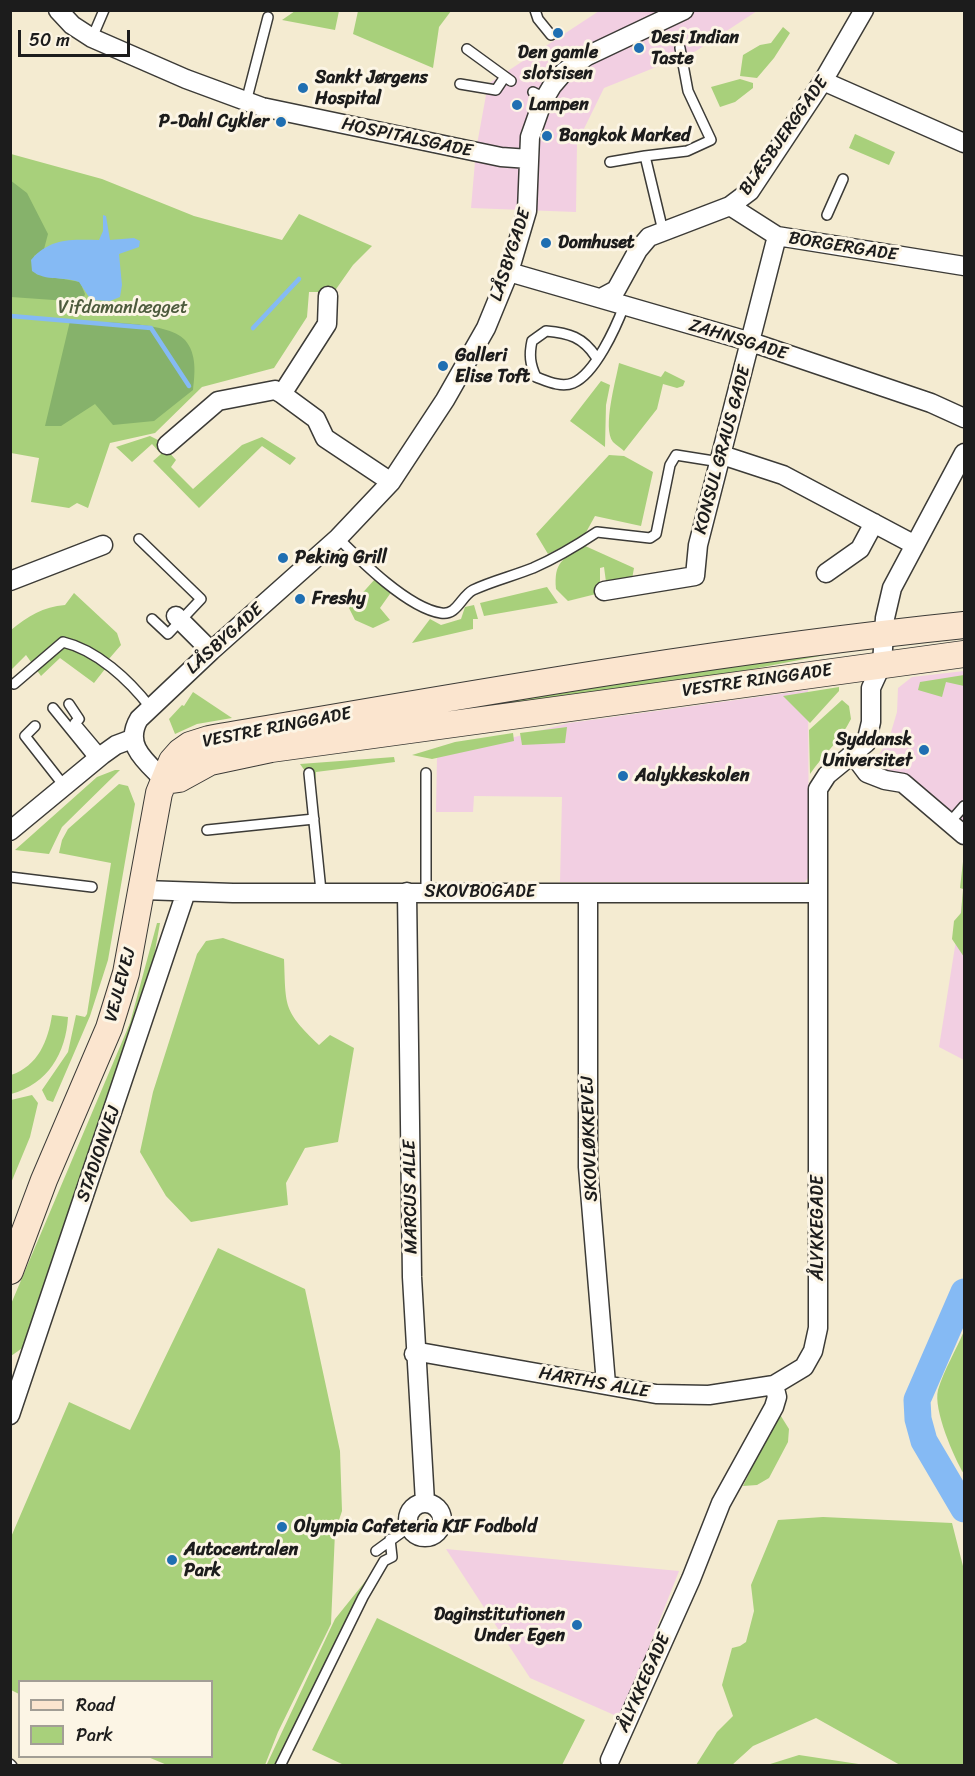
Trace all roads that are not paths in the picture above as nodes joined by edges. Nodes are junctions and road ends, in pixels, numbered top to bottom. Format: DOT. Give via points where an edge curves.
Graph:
graph roads {
  1 [pos="58,10"];
  2 [pos="104,10"];
  3 [pos="535,10"];
  4 [pos="864,10"];
  5 [pos="268,16"];
  6 [pos="678,17"];
  7 [pos="551,35"];
  8 [pos="92,38"];
  9 [pos="681,48"];
  10 [pos="466,49"];
  11 [pos="823,81"];
  12 [pos="460,84"];
  13 [pos="246,102"];
  14 [pos="964,143"];
  15 [pos="645,156"];
  16 [pos="529,159"];
  17 [pos="610,162"];
  18 [pos="843,179"];
  19 [pos="730,206"];
  20 [pos="827,215"];
  21 [pos="663,231"];
  22 [pos="777,236"];
  23 [pos="964,266"];
  24 [pos="509,272"];
  25 [pos="328,296"];
  26 [pos="601,298"];
  27 [pos="624,306"];
  28 [pos="751,342"];
  29 [pos="597,357"];
  30 [pos="282,394"];
  31 [pos="964,418"];
  32 [pos="167,446"];
  33 [pos="964,453"];
  34 [pos="721,459"];
  35 [pos="391,482"];
  36 [pos="874,522"];
  37 [pos="338,538"];
  38 [pos="139,539"];
  39 [pos="103,545"];
  40 [pos="915,545"];
  41 [pos="826,573"];
  42 [pos="10,581"];
  43 [pos="604,591"];
  44 [pos="152,619"];
  45 [pos="178,619"];
  46 [pos="964,625"];
  47 [pos="884,634"];
  48 [pos="211,651"];
  49 [pos="964,654"];
  50 [pos="882,664"];
  51 [pos="14,684"];
  52 [pos="69,704"];
  53 [pos="150,707"];
  54 [pos="53,708"];
  55 [pos="35,726"];
  56 [pos="132,739"];
  57 [pos="852,753"];
  58 [pos="99,758"];
  59 [pos="309,773"];
  60 [pos="426,773"];
  61 [pos="165,781"];
  62 [pos="65,787"];
  63 [pos="964,807"];
  64 [pos="314,819"];
  65 [pos="950,822"];
  66 [pos="207,830"];
  67 [pos="10,831"];
  68 [pos="964,835"];
  69 [pos="10,878"];
  70 [pos="92,887"];
  71 [pos="143,890"];
  72 [pos="321,891"];
  73 [pos="186,892"];
  74 [pos="407,892"];
  75 [pos="426,892"];
  76 [pos="588,893"];
  77 [pos="818,893"];
  78 [pos="44,1180"];
  79 [pos="10,1235"];
  80 [pos="10,1271"];
  81 [pos="414,1354"];
  82 [pos="606,1384"];
  83 [pos="774,1385"];
  84 [pos="10,1415"];
  85 [pos="425,1502"];
  86 [pos="409,1527"];
  87 [pos="390,1539"];
  88 [pos="376,1551"];
  89 [pos="610,1761"];
  90 [pos="280,1766"];
  1 -- 8 [label="street, HOSPITALSGADE"];
  2 -- 8 [label="lane"];
  3 -- 7 [label="lane"];
  4 -- 11 [label="street, BLÆSBJERGGADE"];
  5 -- 13 [label="lane"];
  6 -- 16 [label="street, LÅSBYGADE" via="574,58 539,95"];
  8 -- 13 [label="street, HOSPITALSGADE"];
  9 -- 15 [label="lane" via="688,91 711,140 687,151"];
  10 -- 12 [label="lane" via="507,79 496,90"];
  11 -- 14 [label="street"];
  11 -- 19 [label="street, BLÆSBJERGGADE" via="750,191"];
  13 -- 16 [label="street, HOSPITALSGADE" via="440,145"];
  15 -- 17 [label="lane"];
  15 -- 21 [label="lane"];
  16 -- 24 [label="street, LÅSBYGADE" via="527,211 511,243"];
  18 -- 20 [label="lane"];
  19 -- 21 [label="street, BLÆSBJERGGADE"];
  19 -- 22 [label="street, BORGERGADE"];
  21 -- 26 [label="street, BLÆSBJERGGADE" via="649,237 616,290"];
  22 -- 23 [label="street, BORGERGADE"];
  22 -- 28 [label="street, KONSUL GRAUS GADE"];
  24 -- 26 [label="street, ZAHNSGADE"];
  24 -- 35 [label="street, LÅSBYGADE" via="486,328 440,396"];
  25 -- 30 [label="street" via="327,324"];
  26 -- 27 [label="street, ZAHNSGADE"];
  27 -- 28 [label="street, ZAHNSGADE"];
  27 -- 29 [label="lane" via="613,334"];
  28 -- 31 [label="street, ZAHNSGADE" via="931,403"];
  28 -- 34 [label="street, KONSUL GRAUS GADE"];
  29 -- 29 [label="lane" via="578,380 560,385 536,377 529,354 532,341 546,331 569,333 587,343"];
  30 -- 32 [label="street" via="275,390 218,400"];
  30 -- 35 [label="street" via="316,419 325,438"];
  33 -- 40 [label="street, ÅLYKKEGADE"];
  34 -- 36 [label="street" via="783,475"];
  34 -- 37 [label="lane" via="676,455 670,465 656,534 650,538 597,532 541,564 470,591 458,607 446,614 417,603 374,574"];
  34 -- 43 [label="street, KONSUL GRAUS GADE" via="698,545 695,576"];
  35 -- 37 [label="street, LÅSBYGADE"];
  36 -- 40 [label="street"];
  36 -- 41 [label="street" via="860,549"];
  37 -- 48 [label="street, LÅSBYGADE"];
  38 -- 45 [label="lane" via="201,599"];
  39 -- 42 [label="street"];
  40 -- 47 [label="street, ÅLYKKEGADE" via="892,588"];
  44 -- 45 [label="lane" via="168,634"];
  45 -- 48 [label="street"];
  46 -- 47 [label="main road, VESTRE RINGGADE"];
  47 -- 50 [label="street, ÅLYKKEGADE"];
  47 -- 61 [label="main road, VESTRE RINGGADE" via="437,699 209,739 180,752"];
  48 -- 53 [label="street, LÅSBYGADE"];
  49 -- 50 [label="main road, VESTRE RINGGADE"];
  50 -- 57 [label="street, ÅLYKKEGADE" via="871,688 866,743"];
  50 -- 61 [label="main road, VESTRE RINGGADE" via="271,749 210,762 179,779"];
  51 -- 53 [label="lane" via="63,642 76,645 106,664"];
  52 -- 58 [label="lane" via="79,719 75,723"];
  53 -- 56 [label="street, LÅSBYGADE" via="134,729"];
  54 -- 58 [label="lane"];
  55 -- 62 [label="lane" via="25,736"];
  56 -- 58 [label="street"];
  56 -- 61 [label="street" via="135,749"];
  57 -- 65 [label="street" via="867,773 903,783"];
  57 -- 77 [label="street, ÅLYKKEGADE" via="827,775 818,789"];
  58 -- 62 [label="street"];
  59 -- 64 [label="lane"];
  60 -- 75 [label="lane"];
  61 -- 71 [label="main road, VEJLEVEJ" via="156,801"];
  62 -- 67 [label="street"];
  63 -- 65 [label="lane"];
  64 -- 66 [label="lane"];
  64 -- 72 [label="lane"];
  65 -- 68 [label="street"];
  69 -- 70 [label="lane"];
  71 -- 73 [label="street, SKOVBOGADE"];
  71 -- 78 [label="main road, VEJLEVEJ" via="126,973 109,1028"];
  72 -- 73 [label="street, SKOVBOGADE"];
  72 -- 74 [label="street, SKOVBOGADE"];
  73 -- 84 [label="street, STADIONVEJ"];
  74 -- 75 [label="street, SKOVBOGADE"];
  74 -- 81 [label="street, MARCUS ALLE"];
  75 -- 76 [label="street, SKOVBOGADE"];
  76 -- 77 [label="street, SKOVBOGADE"];
  76 -- 82 [label="street, SKOVLØKKEVEJ" via="588,1167"];
  77 -- 83 [label="street, ÅLYKKEGADE" via="818,1328 813,1351 804,1367"];
  78 -- 79 [label="main road, VEJLEVEJ"];
  78 -- 80 [label="main road, VEJLEVEJ"];
  81 -- 82 [label="street, HARTHS ALLE"];
  81 -- 85 [label="street, MARCUS ALLE"];
  82 -- 83 [label="street, HARTHS ALLE" via="656,1394 709,1395"];
  83 -- 89 [label="street, ÅLYKKEGADE" via="774,1407 721,1503"];
  85 -- 86 [label="street" via="410,1510"];
  85 -- 86 [label="street" via="440,1512 439,1530 423,1537"];
  86 -- 87 [label="lane"];
  87 -- 88 [label="lane"];
  87 -- 90 [label="lane" via="392,1557 384,1561 363,1597"];
}
